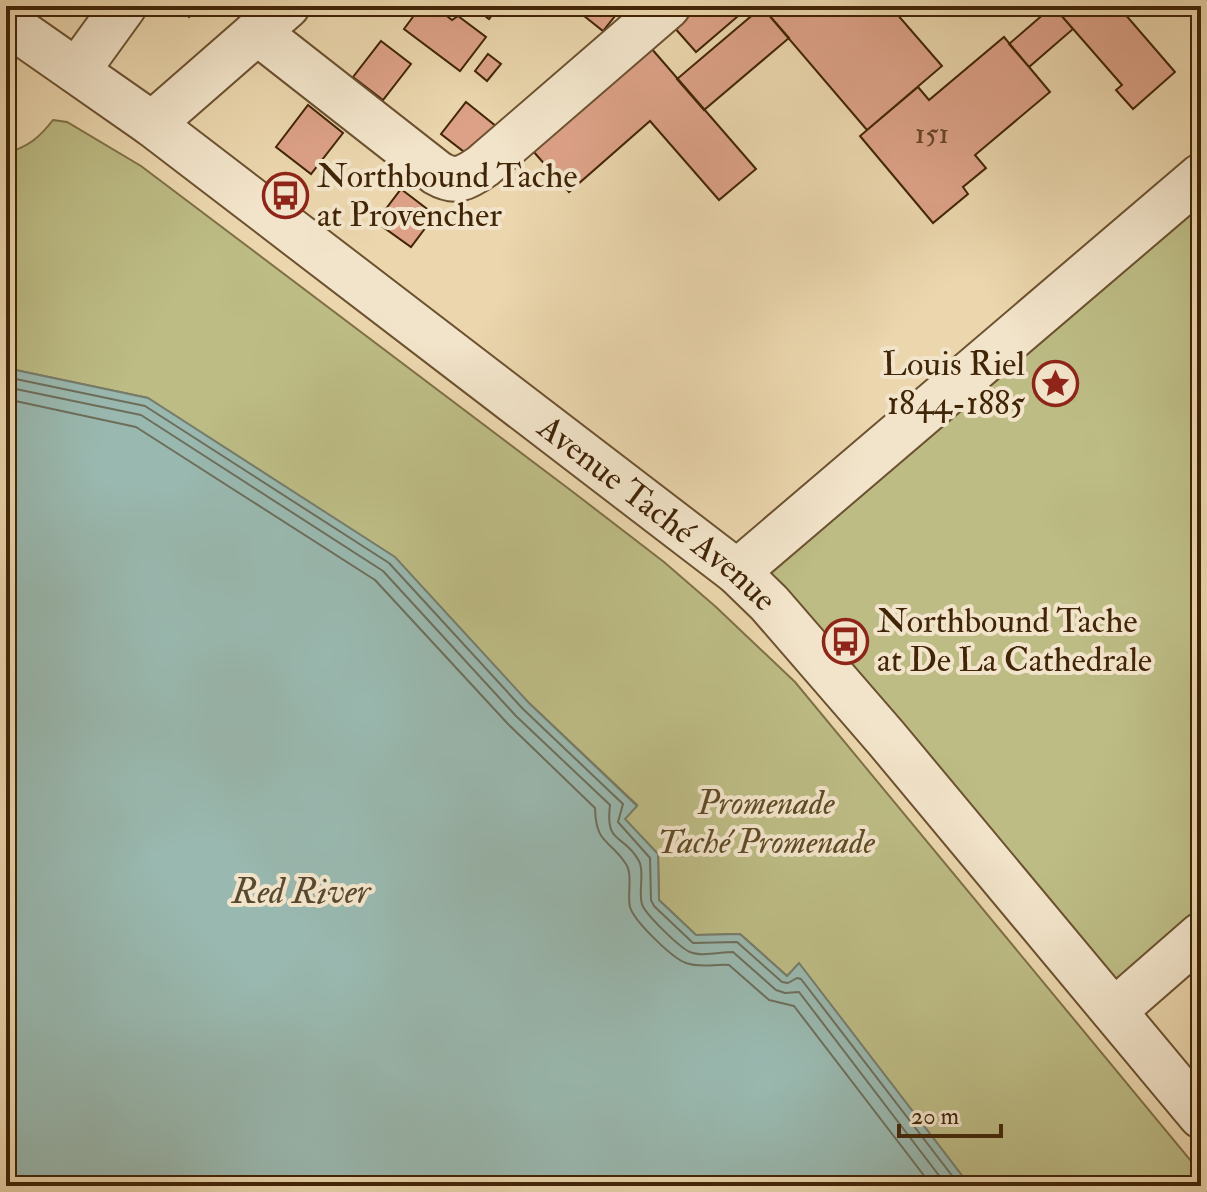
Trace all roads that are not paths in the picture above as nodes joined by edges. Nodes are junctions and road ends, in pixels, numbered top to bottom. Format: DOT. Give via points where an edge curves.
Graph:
graph roads {
  1 [pos="124,6"];
  2 [pos="668,6"];
  3 [pos="272,19"];
  4 [pos="6,22"];
  5 [pos="6,53"];
  6 [pos="64,62"];
  7 [pos="152,124"];
  8 [pos="1201,176"];
  9 [pos="737,572"];
  10 [pos="1201,935"];
  11 [pos="1114,1011"];
  12 [pos="1201,1116"];
  1 -- 6 [label="street"];
  2 -- 3 [label="street" via="461,180 437,173"];
  3 -- 7 [label="street"];
  4 -- 6 [label="street, Avenue Taché Avenue"];
  5 -- 6 [label="street"];
  6 -- 7 [label="street, Avenue Taché Avenue"];
  7 -- 9 [label="street, Avenue Taché Avenue"];
  8 -- 9 [label="street"];
  9 -- 11 [label="street, Avenue Taché Avenue" via="886,738"];
  10 -- 11 [label="street"];
  11 -- 12 [label="street, Avenue Taché Avenue"];
}
